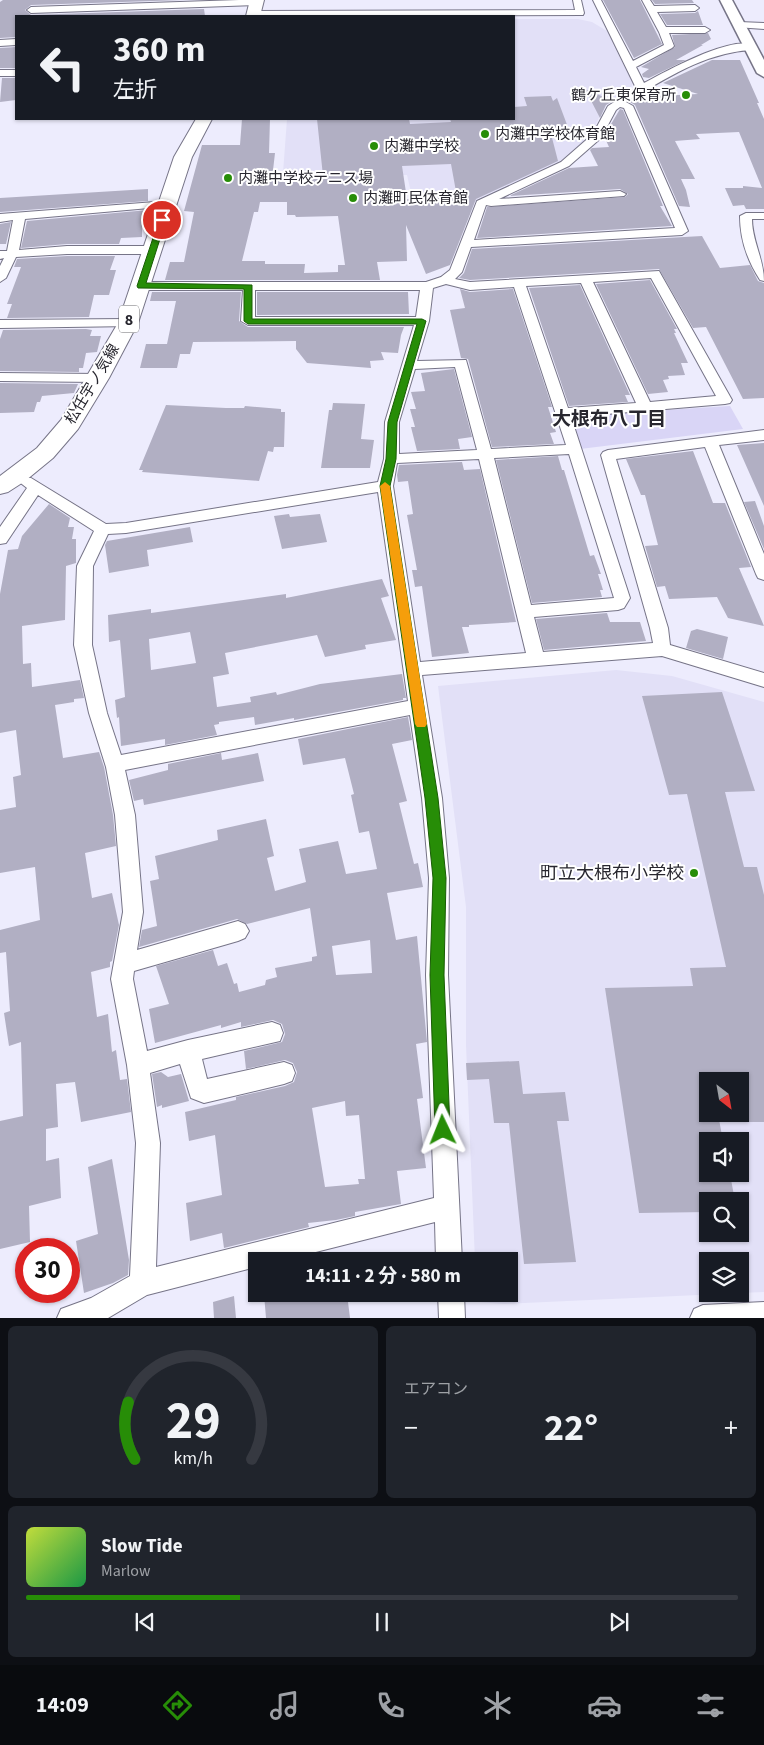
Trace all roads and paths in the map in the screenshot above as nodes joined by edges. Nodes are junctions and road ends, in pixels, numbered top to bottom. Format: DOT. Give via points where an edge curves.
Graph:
graph roads {
  1 [pos="34,0"];
  2 [pos="577,0"];
  3 [pos="597,0"];
  4 [pos="726,0"];
  5 [pos="138,3"];
  6 [pos="649,4"];
  7 [pos="255,8"];
  8 [pos="695,8"];
  9 [pos="30,13"];
  10 [pos="739,25"];
  11 [pos="764,26"];
  12 [pos="663,30"];
  13 [pos="705,30"];
  14 [pos="15,42"];
  15 [pos="0,43"];
  16 [pos="756,51"];
  17 [pos="632,66"];
  18 [pos="0,73"];
  19 [pos="15,73"];
  20 [pos="764,73"];
  21 [pos="642,89"];
  22 [pos="618,104"];
  23 [pos="203,120"];
  24 [pos="620,194"];
  25 [pos="482,203"];
  26 [pos="168,204"];
  27 [pos="764,216"];
  28 [pos="20,217"];
  29 [pos="0,218"];
  30 [pos="467,244"];
  31 [pos="152,250"];
  32 [pos="6,255"];
  33 [pos="764,277"];
  34 [pos="0,278"];
  35 [pos="586,280"];
  36 [pos="436,283"];
  37 [pos="518,283"];
  38 [pos="141,286"];
  39 [pos="249,287"];
  40 [pos="422,321"];
  41 [pos="128,323"];
  42 [pos="0,324"];
  43 [pos="410,365"];
  44 [pos="0,377"];
  45 [pos="98,378"];
  46 [pos="645,406"];
  47 [pos="562,413"];
  48 [pos="764,435"];
  49 [pos="710,442"];
  50 [pos="575,449"];
  51 [pos="485,453"];
  52 [pos="391,459"];
  53 [pos="17,476"];
  54 [pos="0,486"];
  55 [pos="385,486"];
  56 [pos="36,487"];
  57 [pos="103,528"];
  58 [pos="0,539"];
  59 [pos="764,574"];
  60 [pos="524,612"];
  61 [pos="662,649"];
  62 [pos="536,659"];
  63 [pos="413,669"];
  64 [pos="764,680"];
  65 [pos="419,706"];
  66 [pos="114,764"];
  67 [pos="238,931"];
  68 [pos="124,964"];
  69 [pos="272,1033"];
  70 [pos="188,1051"];
  71 [pos="138,1065"];
  72 [pos="284,1073"];
  73 [pos="446,1207"];
  74 [pos="448,1252"];
  75 [pos="143,1283"];
  76 [pos="451,1302"];
  77 [pos="98,1313"];
  78 [pos="764,1315"];
  79 [pos="70,1318"];
  80 [pos="452,1318"];
  81 [pos="703,1318"];
  1 -- 9 [label="street"];
  2 -- 7 [label="street" via="580,13"];
  3 -- 17 [label="street"];
  4 -- 10 [label="street"];
  5 -- 7 [label="street"];
  5 -- 9 [label="street"];
  6 -- 8 [label="street"];
  6 -- 12 [label="street"];
  10 -- 11 [label="street"];
  10 -- 16 [label="street"];
  12 -- 13 [label="street"];
  12 -- 17 [label="street" via="669,46"];
  14 -- 15 [label="street"];
  16 -- 20 [label="street"];
  16 -- 21 [label="street" via="735,48 711,53"];
  17 -- 21 [label="street"];
  18 -- 19 [label="street"];
  21 -- 22 [label="street"];
  22 -- 25 [label="street" via="612,108 597,136 564,164"];
  22 -- 30 [label="street" via="628,106 682,231"];
  23 -- 26 [label="main road, 松任宇ノ気線 / 8" via="183,157"];
  24 -- 25 [label="street"];
  25 -- 30 [label="street"];
  26 -- 28 [label="street"];
  26 -- 31 [label="main road, 松任宇ノ気線 / 8"];
  27 -- 33 [label="street" via="746,216 746,228 750,248"];
  28 -- 29 [label="street"];
  28 -- 32 [label="street"];
  30 -- 36 [label="street" via="456,272"];
  31 -- 32 [label="street" via="67,250"];
  31 -- 38 [label="main road, 松任宇ノ気線 / 8"];
  32 -- 34 [label="street"];
  35 -- 37 [label="street"];
  35 -- 46 [label="street"];
  35 -- 46 [label="street" via="655,274 725,400"];
  36 -- 37 [label="street" via="470,286"];
  36 -- 39 [label="street"];
  36 -- 40 [label="street"];
  37 -- 47 [label="street"];
  38 -- 39 [label="street"];
  38 -- 41 [label="main road, 松任宇ノ気線 / 8"];
  39 -- 40 [label="street" via="248,321"];
  40 -- 43 [label="street"];
  41 -- 42 [label="street"];
  41 -- 45 [label="main road, 松任宇ノ気線 / 8"];
  43 -- 51 [label="street" via="461,362"];
  43 -- 52 [label="street" via="392,422"];
  44 -- 45 [label="street"];
  45 -- 53 [label="main road, 松任宇ノ気線 / 8" via="70,424 45,453"];
  46 -- 47 [label="street"];
  47 -- 50 [label="street"];
  48 -- 49 [label="street"];
  49 -- 59 [label="street"];
  49 -- 61 [label="street" via="608,455 659,628"];
  50 -- 51 [label="street"];
  50 -- 60 [label="street" via="622,598 618,604"];
  51 -- 52 [label="street"];
  51 -- 60 [label="street"];
  52 -- 55 [label="street"];
  53 -- 54 [label="main road, 松任宇ノ気線 / 8"];
  53 -- 56 [label="street"];
  55 -- 57 [label="street" via="126,528"];
  55 -- 63 [label="street"];
  56 -- 57 [label="street"];
  56 -- 58 [label="street"];
  57 -- 66 [label="street" via="86,566 83,645 98,713"];
  60 -- 62 [label="street"];
  61 -- 62 [label="street"];
  61 -- 64 [label="street"];
  62 -- 63 [label="street"];
  63 -- 65 [label="street"];
  65 -- 66 [label="street"];
  65 -- 73 [label="street" via="439,878 437,975"];
  66 -- 68 [label="street" via="125,815 133,912"];
  67 -- 68 [label="street"];
  68 -- 71 [label="street" via="122,979"];
  69 -- 70 [label="street"];
  70 -- 71 [label="street"];
  70 -- 72 [label="street" via="199,1090"];
  71 -- 75 [label="street" via="148,1143"];
  73 -- 74 [label="street"];
  73 -- 75 [label="street"];
  75 -- 77 [label="street"];
  76 -- 80 [label="street"];
  77 -- 79 [label="street"];
  78 -- 81 [label="street"];
}
